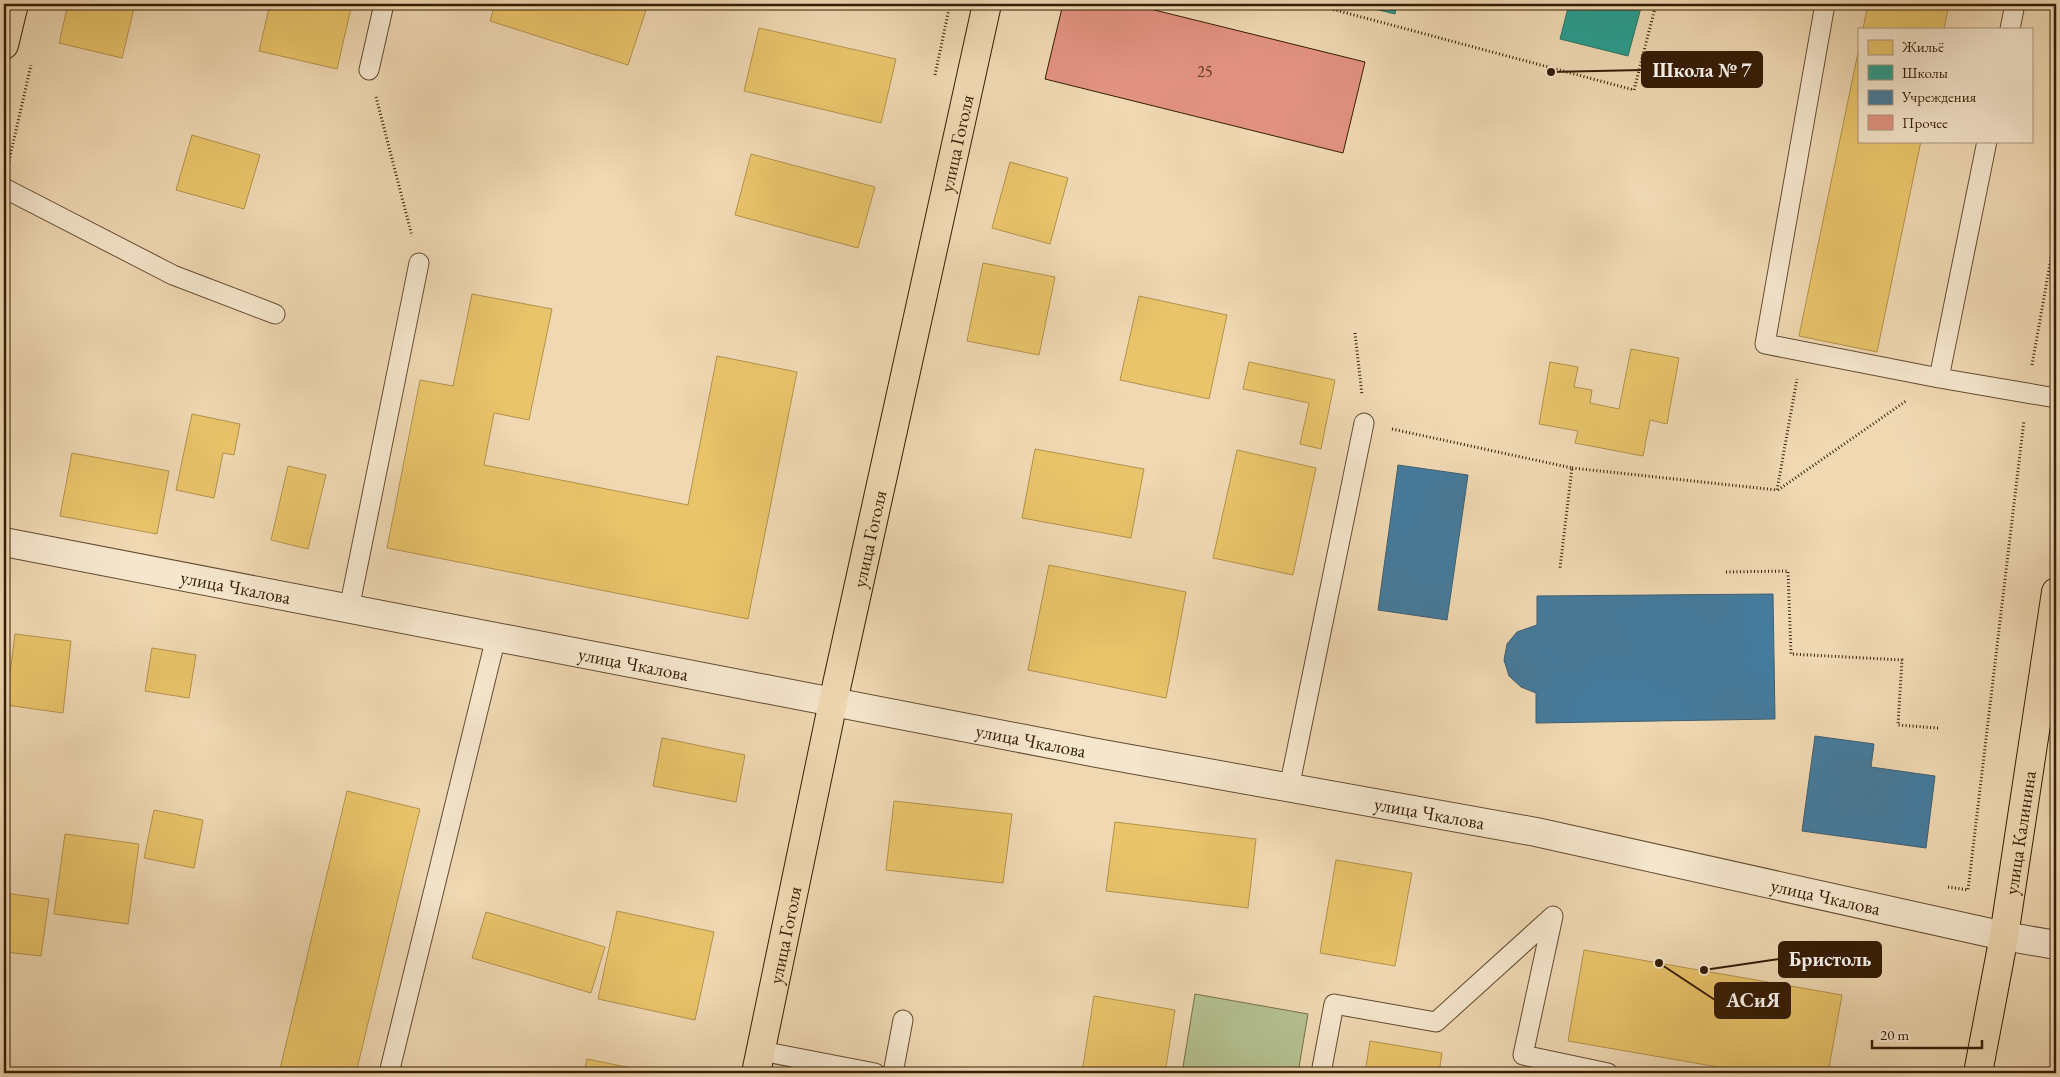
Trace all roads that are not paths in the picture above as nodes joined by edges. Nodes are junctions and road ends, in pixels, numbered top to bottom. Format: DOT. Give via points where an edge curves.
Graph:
graph roads {
  1 [pos="14,4"];
  2 [pos="384,4"];
  3 [pos="987,4"];
  4 [pos="1825,4"];
  5 [pos="2015,4"];
  6 [pos="2010,28"];
  7 [pos="4,45"];
  8 [pos="369,70"];
  9 [pos="1987,142"];
  10 [pos="4,188"];
  11 [pos="418,263"];
  12 [pos="275,314"];
  13 [pos="1939,378"];
  14 [pos="2056,398"];
  15 [pos="1364,423"];
  16 [pos="4,542"];
  17 [pos="2056,592"];
  18 [pos="349,609"];
  19 [pos="496,637"];
  20 [pos="2051,654"];
  21 [pos="833,702"];
  22 [pos="1289,788"];
  23 [pos="2004,936"];
  24 [pos="2056,945"];
  25 [pos="903,1020"];
  26 [pos="759,1062"];
  27 [pos="1548,1067"];
  28 [pos="389,1073"];
  29 [pos="875,1073"];
  30 [pos="893,1073"];
  31 [pos="1321,1073"];
  32 [pos="1608,1073"];
  33 [pos="1978,1073"];
  1 -- 7 [label="main road"];
  2 -- 8 [label="lane"];
  3 -- 21 [label="main road, улица Гоголя"];
  4 -- 13 [label="lane" via="1765,344"];
  5 -- 6 [label="lane"];
  9 -- 13 [label="lane"];
  10 -- 12 [label="lane" via="173,275"];
  11 -- 18 [label="lane"];
  13 -- 14 [label="lane"];
  15 -- 22 [label="lane"];
  16 -- 18 [label="street, улица Чкалова"];
  17 -- 20 [label="main road, улица Калинина"];
  18 -- 19 [label="street, улица Чкалова"];
  19 -- 21 [label="street, улица Чкалова"];
  19 -- 28 [label="lane"];
  20 -- 23 [label="main road, улица Калинина"];
  21 -- 22 [label="street, улица Чкалова"];
  21 -- 26 [label="main road, улица Гоголя"];
  22 -- 23 [label="street, улица Чкалова" via="1536,832"];
  23 -- 24 [label="street, улица Чкалова"];
  23 -- 33 [label="main road, улица Калинина"];
  25 -- 30 [label="lane"];
  26 -- 29 [label="lane"];
  27 -- 31 [label="lane" via="1523,1055 1553,916 1436,1022 1334,1004"];
  27 -- 32 [label="lane"];
}
